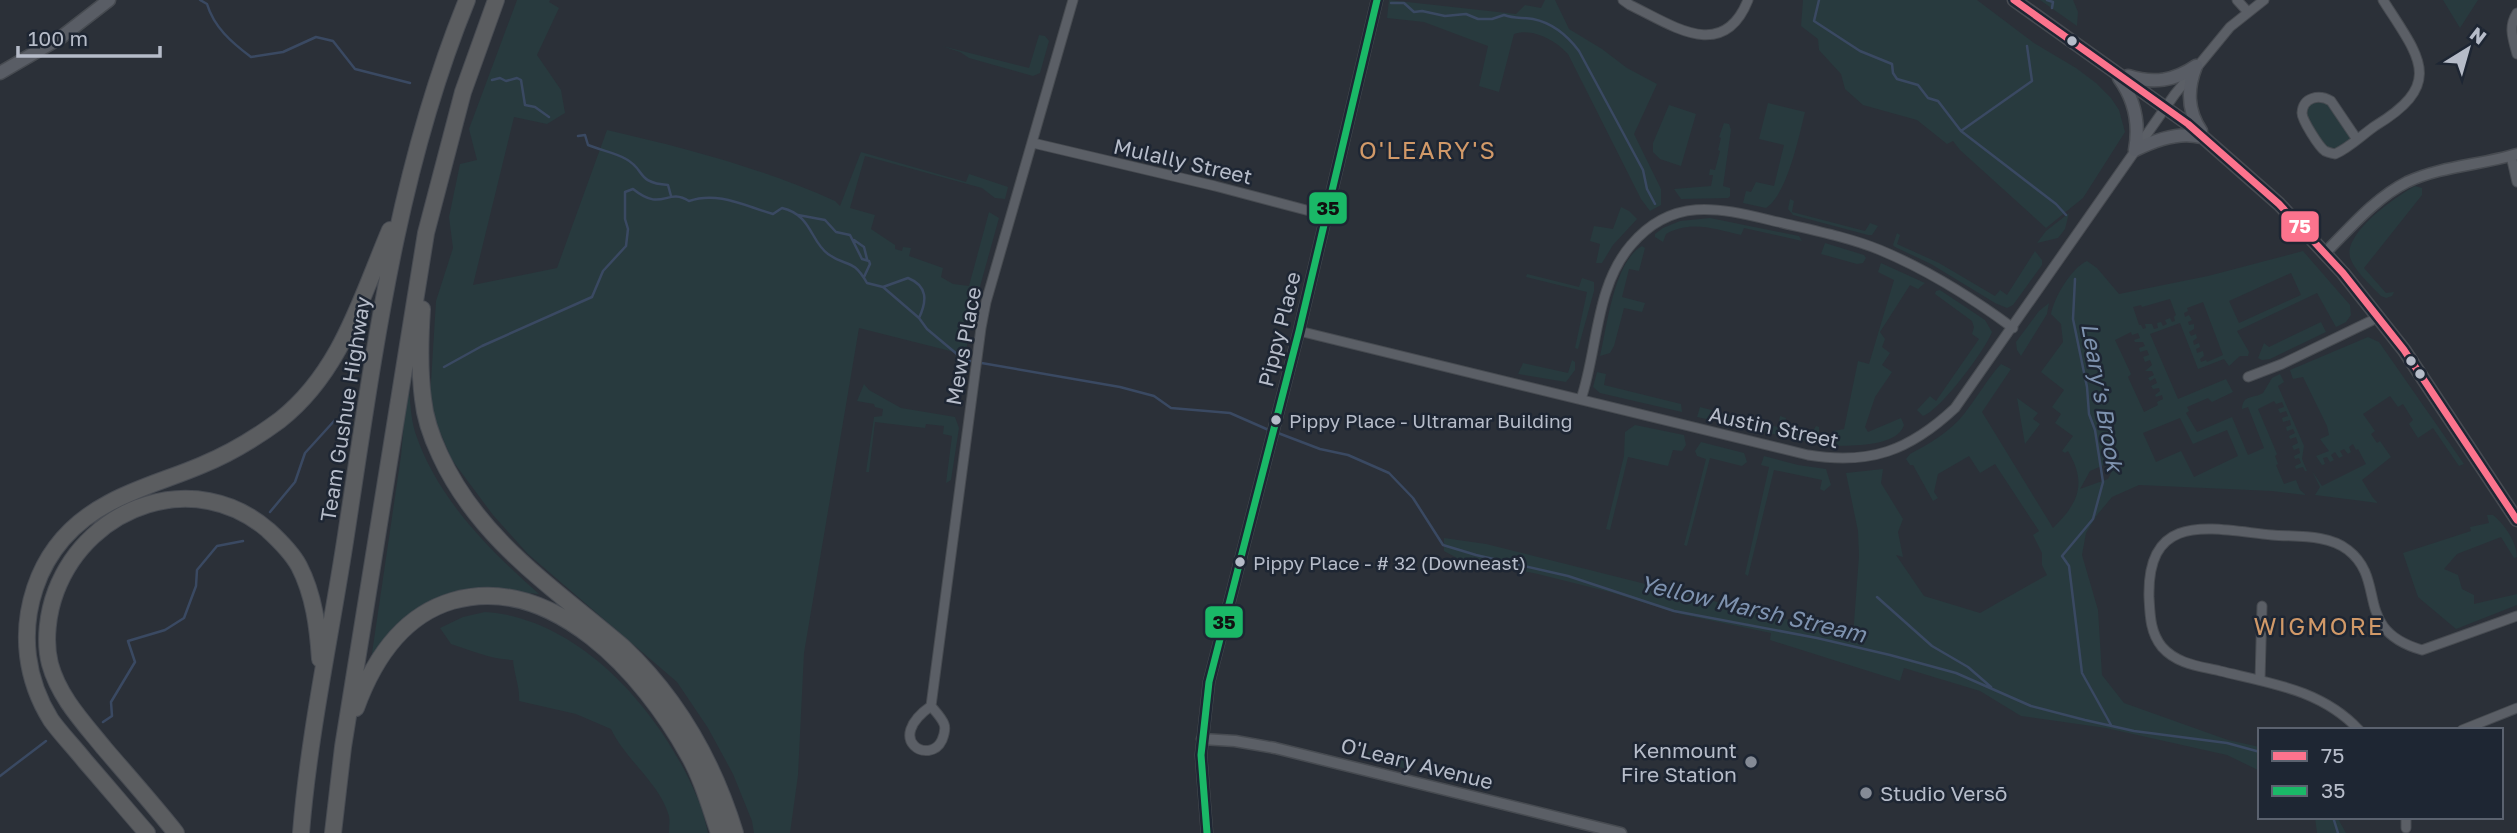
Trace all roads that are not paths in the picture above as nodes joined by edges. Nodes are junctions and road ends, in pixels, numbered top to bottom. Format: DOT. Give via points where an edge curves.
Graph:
graph roads {
  1 [pos="109,0"];
  2 [pos="467,0"];
  3 [pos="496,0"];
  4 [pos="1073,0"];
  5 [pos="1377,0"];
  6 [pos="1623,0"];
  7 [pos="1748,0"];
  8 [pos="2014,0"];
  9 [pos="2237,0"];
  10 [pos="2264,0"];
  11 [pos="2383,0"];
  12 [pos="2247,11"];
  13 [pos="2517,13"];
  14 [pos="2517,54"];
  15 [pos="2196,66"];
  16 [pos="2115,71"];
  17 [pos="0,73"];
  18 [pos="2165,107"];
  19 [pos="2205,137"];
  20 [pos="2356,138"];
  21 [pos="1032,143"];
  22 [pos="2134,150"];
  23 [pos="2514,155"];
  24 [pos="2517,182"];
  25 [pos="403,198"];
  26 [pos="1325,215"];
  27 [pos="426,233"];
  28 [pos="2325,253"];
  29 [pos="2379,317"];
  30 [pos="2012,328"];
  31 [pos="1299,331"];
  32 [pos="2248,377"];
  33 [pos="1581,400"];
  34 [pos="2517,520"];
  35 [pos="2262,606"];
  36 [pos="2517,616"];
  37 [pos="2260,680"];
  38 [pos="322,686"];
  39 [pos="931,706"];
  40 [pos="2517,708"];
  41 [pos="2357,728"];
  42 [pos="2467,728"];
  43 [pos="1202,739"];
  44 [pos="343,747"];
  45 [pos="2406,819"];
  46 [pos="2406,828"];
  47 [pos="147,833"];
  48 [pos="176,833"];
  49 [pos="301,833"];
  50 [pos="333,833"];
  51 [pos="719,833"];
  52 [pos="735,833"];
  53 [pos="1207,833"];
  54 [pos="1621,833"];
  1 -- 17 [label="main road" via="60,38"];
  2 -- 25 [label="highway, Team Gushue Highway" via="435,85"];
  3 -- 27 [label="highway" via="463,92"];
  4 -- 21 [label="street, Mews Place"];
  5 -- 26 [label="street, Pippy Place"];
  6 -- 7 [label="street" via="1704,36 1727,30"];
  8 -- 16 [label="main road"];
  9 -- 12 [label="street"];
  10 -- 12 [label="street, Austin Street"];
  11 -- 20 [label="street" via="2416,52 2418,84 2397,113"];
  12 -- 15 [label="street, Austin Street"];
  13 -- 14 [label="street" via="2511,29"];
  15 -- 16 [label="main road" via="2180,77 2160,80 2141,80"];
  15 -- 18 [label="street, Austin Street"];
  15 -- 19 [label="main road" via="2189,100"];
  16 -- 18 [label="main road"];
  16 -- 22 [label="main road" via="2136,113"];
  18 -- 19 [label="main road"];
  18 -- 22 [label="street, Austin Street"];
  19 -- 22 [label="main road" via="2173,136"];
  19 -- 28 [label="main road"];
  20 -- 20 [label="street" via="2335,154 2321,149 2302,117 2305,104 2317,97 2331,102"];
  21 -- 26 [label="street, Mulally Street"];
  21 -- 39 [label="street, Mews Place" via="986,302"];
  22 -- 30 [label="street, Austin Street"];
  23 -- 24 [label="street"];
  23 -- 28 [label="street" via="2407,183 2372,206"];
  25 -- 38 [label="highway, Team Gushue Highway" via="373,354"];
  25 -- 47 [label="highway" via="343,343 304,398 280,420 218,458 111,501 86,516 53,548 40,574 26,632 28,664 37,693 52,721"];
  26 -- 31 [label="street, Pippy Place"];
  27 -- 44 [label="highway"];
  27 -- 52 [label="highway" via="419,352 423,401 451,479 499,541 623,647 672,700 701,748"];
  28 -- 29 [label="main road"];
  29 -- 32 [label="street"];
  29 -- 34 [label="main road"];
  30 -- 33 [label="street, Austin Street" via="1955,408 1923,436 1878,455 1844,460 1808,455"];
  30 -- 33 [label="street" via="1949,284 1879,250 1735,211 1700,209 1656,223 1616,266"];
  31 -- 33 [label="street, Austin Street"];
  31 -- 43 [label="street, Pippy Place" via="1209,682"];
  35 -- 37 [label="street"];
  36 -- 37 [label="street" via="2422,650 2394,638 2384,628 2359,560 2330,540 2193,528 2167,540 2151,561 2148,575 2154,635 2185,662"];
  37 -- 41 [label="street" via="2318,698"];
  38 -- 48 [label="highway" via="311,597 299,566 281,541 257,521 229,506 197,499 163,501 103,525 78,548 51,603 47,632 50,662 74,712"];
  38 -- 49 [label="highway, Team Gushue Highway"];
  39 -- 39 [label="street" via="944,723 945,733 940,745 921,750 912,745 911,725"];
  40 -- 42 [label="street"];
  43 -- 53 [label="street, Pippy Place"];
  43 -- 54 [label="street, O'Leary Avenue" via="1275,748"];
  44 -- 50 [label="highway"];
  44 -- 51 [label="highway" via="371,673 388,646 410,624 463,598 522,599 577,627 641,685 690,757"];
  45 -- 46 [label="street"];
}
